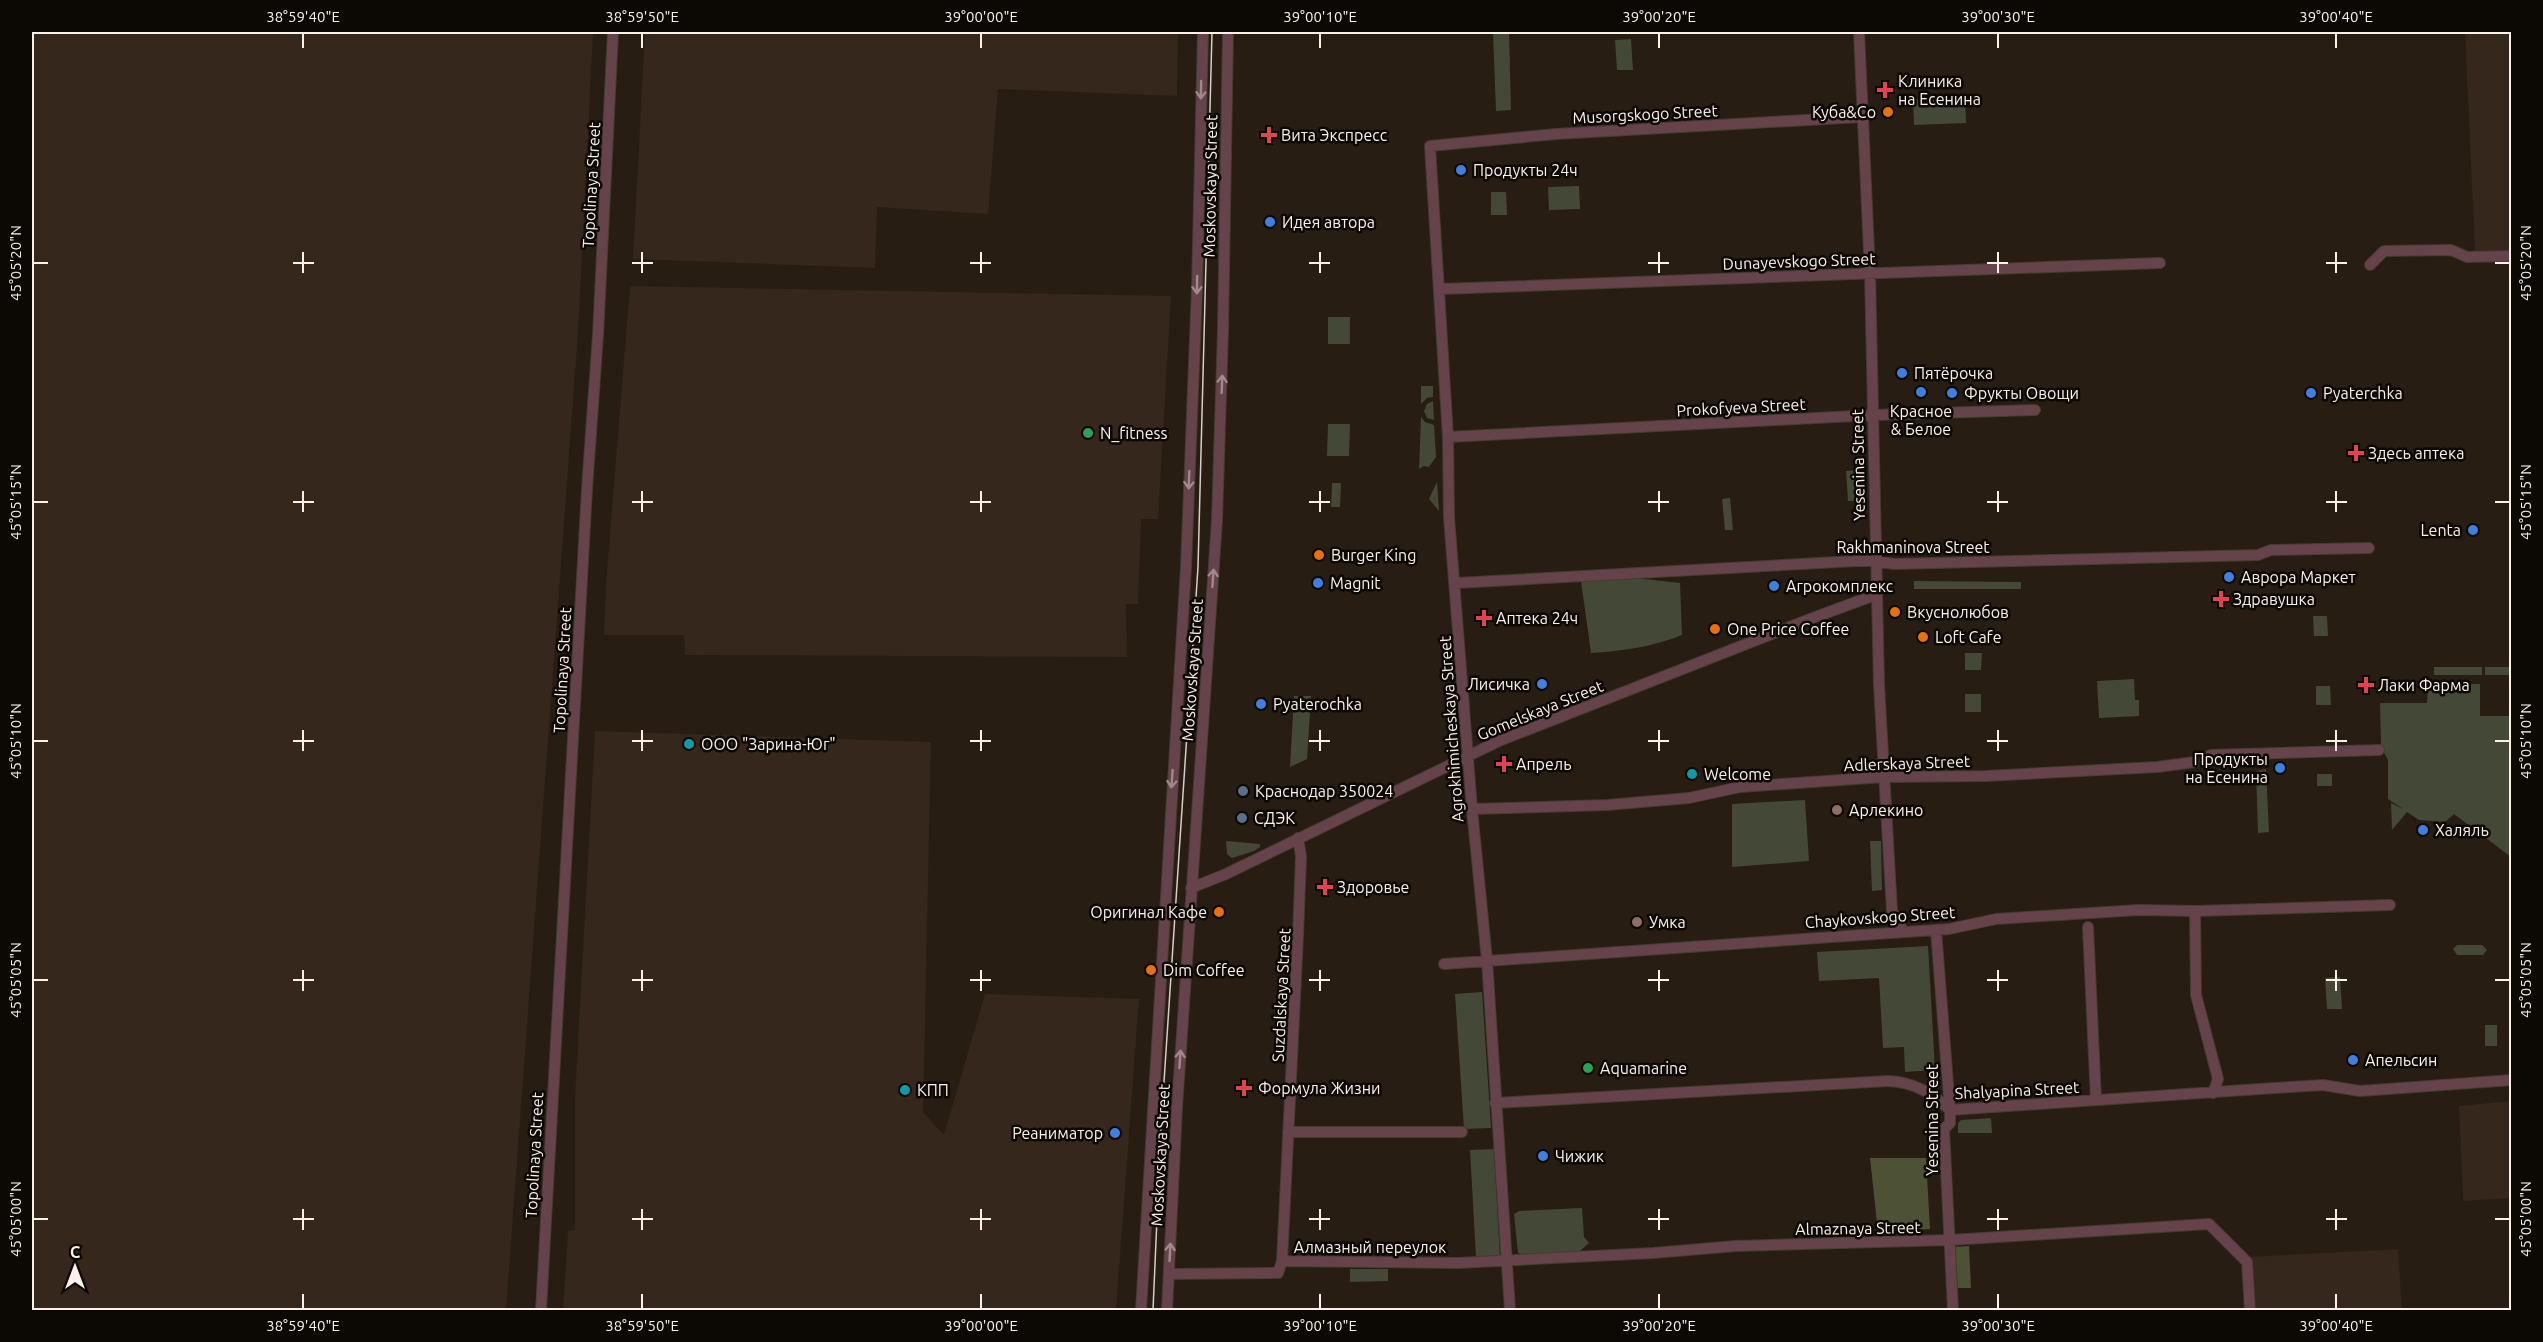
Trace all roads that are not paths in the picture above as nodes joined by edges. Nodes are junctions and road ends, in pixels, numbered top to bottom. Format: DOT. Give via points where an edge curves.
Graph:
graph roads {
  1 [pos="613,32"];
  2 [pos="1203,32"];
  3 [pos="1228,32"];
  4 [pos="1858,32"];
  5 [pos="1861,117"];
  6 [pos="1431,146"];
  7 [pos="2511,256"];
  8 [pos="2160,263"];
  9 [pos="2370,265"];
  10 [pos="1870,273"];
  11 [pos="1440,290"];
  12 [pos="2035,410"];
  13 [pos="1873,415"];
  14 [pos="1448,437"];
  15 [pos="2369,548"];
  16 [pos="1874,561"];
  17 [pos="1456,583"];
  18 [pos="1875,595"];
  19 [pos="2379,750"];
  20 [pos="1468,755"];
  21 [pos="1884,777"];
  22 [pos="1472,809"];
  23 [pos="1299,838"];
  24 [pos="1191,888"];
  25 [pos="2390,905"];
  26 [pos="2195,911"];
  27 [pos="2088,927"];
  28 [pos="1936,930"];
  29 [pos="1903,931"];
  30 [pos="1487,960"];
  31 [pos="1444,964"];
  32 [pos="2511,1080"];
  33 [pos="2212,1093"];
  34 [pos="2096,1100"];
  35 [pos="1495,1103"];
  36 [pos="1950,1110"];
  37 [pos="1288,1132"];
  38 [pos="1462,1132"];
  39 [pos="1950,1240"];
  40 [pos="1508,1260"];
  41 [pos="1282,1261"];
  42 [pos="1169,1274"];
  43 [pos="541,1311"];
  44 [pos="1141,1311"];
  45 [pos="1167,1311"];
  46 [pos="1510,1311"];
  47 [pos="1953,1311"];
  48 [pos="2250,1311"];
  1 -- 43 [label="street, Topolinaya Street"];
  2 -- 44 [label="street, Moskovskaya Street, one-way" via="1186,567"];
  24 -- 3 [label="street, Moskovskaya Street, one-way" via="1219,471"];
  4 -- 5 [label="street, Yesenina Street"];
  5 -- 6 [label="street, Musorgskogo Street" via="1556,134"];
  5 -- 10 [label="street, Yesenina Street"];
  6 -- 11 [label="street, Agrokhimicheskaya Street"];
  7 -- 9 [label="street" via="2467,257 2451,250 2384,251"];
  8 -- 10 [label="street, Dunayevskogo Street"];
  10 -- 11 [label="street, Dunayevskogo Street"];
  10 -- 13 [label="street, Yesenina Street"];
  11 -- 14 [label="street, Agrokhimicheskaya Street"];
  12 -- 13 [label="street, Prokofyeva Street"];
  13 -- 14 [label="street, Prokofyeva Street"];
  13 -- 16 [label="street, Yesenina Street"];
  14 -- 17 [label="street, Agrokhimicheskaya Street" via="1449,517"];
  15 -- 16 [label="street, Rakhmaninova Street" via="1966,563"];
  16 -- 17 [label="street, Rakhmaninova Street"];
  16 -- 18 [label="street, Yesenina Street"];
  17 -- 20 [label="street, Agrokhimicheskaya Street"];
  18 -- 20 [label="street, Gomelskaya Street"];
  18 -- 21 [label="street, Yesenina Street"];
  19 -- 21 [label="street, Adlerskaya Street" via="2211,754 2195,762 2157,767"];
  20 -- 22 [label="street, Agrokhimicheskaya Street"];
  20 -- 23 [label="street, Gomelskaya Street"];
  21 -- 22 [label="street, Adlerskaya Street" via="1740,787 1689,798 1619,804"];
  21 -- 29 [label="street, Yesenina Street" via="1892,911"];
  22 -- 30 [label="street, Agrokhimicheskaya Street"];
  23 -- 24 [label="street, Gomelskaya Street"];
  23 -- 37 [label="street, Suzdalskaya Street" via="1299,936"];
  42 -- 24 [label="street, Moskovskaya Street, one-way"];
  25 -- 26 [label="street, Chaykovskogo Street"];
  26 -- 28 [label="street, Chaykovskogo Street" via="2138,910 1996,919"];
  26 -- 33 [label="street" via="2196,995 2218,1079"];
  27 -- 34 [label="street"];
  28 -- 29 [label="street, Chaykovskogo Street"];
  28 -- 36 [label="street, Yesenina Street"];
  29 -- 30 [label="street, Chaykovskogo Street"];
  30 -- 31 [label="street, Chaykovskogo Street"];
  30 -- 35 [label="street, Agrokhimicheskaya Street"];
  32 -- 33 [label="street, Shalyapina Street" via="2360,1091 2323,1086"];
  33 -- 34 [label="street, Shalyapina Street"];
  34 -- 36 [label="street, Shalyapina Street"];
  35 -- 36 [label="street, Shalyapina Street" via="1888,1081 1918,1086"];
  35 -- 40 [label="street, Agrokhimicheskaya Street"];
  36 -- 39 [label="street, Yesenina Street" via="1950,1123 1944,1129"];
  37 -- 38 [label="street"];
  37 -- 41 [label="street, Suzdalskaya Street"];
  39 -- 40 [label="street, Almaznaya Street" via="1736,1246"];
  39 -- 47 [label="street, Yesenina Street"];
  39 -- 48 [label="street, Almaznaya Street" via="2209,1224 2247,1262"];
  40 -- 41 [label="street, Алмазный переулок"];
  40 -- 46 [label="street, Agrokhimicheskaya Street"];
  41 -- 42 [label="street, Алмазный переулок" via="1278,1273"];
  42 -- 45 [label="street, Moskovskaya Street"];
}
